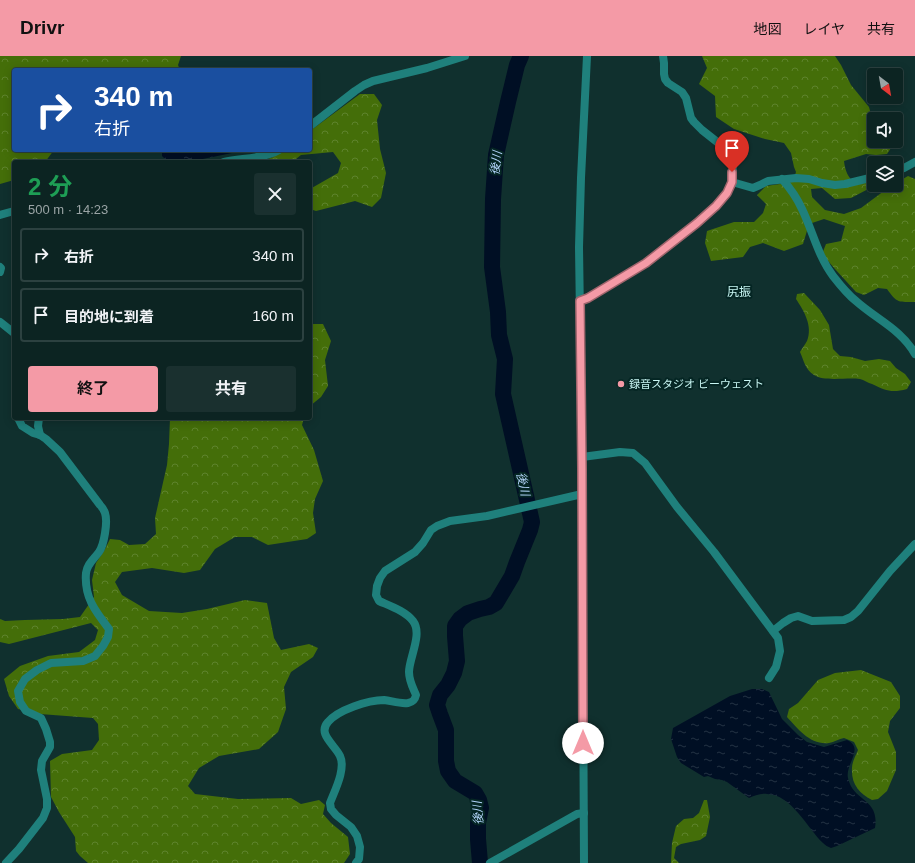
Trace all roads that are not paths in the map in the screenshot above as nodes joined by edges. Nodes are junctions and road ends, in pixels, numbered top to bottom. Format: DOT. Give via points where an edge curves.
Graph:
graph roads {
  1 [pos="465,56"];
  2 [pos="587,56"];
  3 [pos="663,56"];
  4 [pos="312,124"];
  5 [pos="276,152"];
  6 [pos="237,160"];
  7 [pos="915,162"];
  8 [pos="903,168"];
  9 [pos="782,179"];
  10 [pos="867,179"];
  11 [pos="732,182"];
  12 [pos="12,211"];
  13 [pos="0,215"];
  14 [pos="0,267"];
  15 [pos="0,272"];
  16 [pos="580,301"];
  17 [pos="0,322"];
  18 [pos="12,331"];
  19 [pos="915,354"];
  20 [pos="19,420"];
  21 [pos="39,420"];
  22 [pos="40,435"];
  23 [pos="582,457"];
  24 [pos="582,494"];
  25 [pos="915,544"];
  26 [pos="773,630"];
  27 [pos="769,678"];
  28 [pos="584,813"];
  29 [pos="6,863"];
  30 [pos="356,863"];
  31 [pos="490,863"];
  32 [pos="584,863"];
  1 -- 4 [label="street" via="373,81 355,91"];
  2 -- 16 [label="street" via="579,247"];
  3 -- 11 [label="street" via="665,79 682,92 694,122 726,150 730,157 733,164"];
  5 -- 6 [label="street"];
  7 -- 8 [label="street"];
  9 -- 10 [label="street" via="803,178 835,185"];
  9 -- 11 [label="street" via="768,181 753,188"];
  9 -- 19 [label="street" via="802,208 818,249 832,274 856,301 902,336"];
  11 -- 16 [label="street" via="716,206 646,263"];
  12 -- 13 [label="street"];
  14 -- 15 [label="street"];
  16 -- 23 [label="street"];
  17 -- 18 [label="street"];
  20 -- 22 [label="street" via="22,426"];
  21 -- 22 [label="street"];
  22 -- 29 [label="street" via="60,452 105,513 103,544 86,572 87,596 109,629 108,637 95,656 83,661 51,663 25,679 18,691 20,702 26,711 40,718 50,742 41,770 47,808 43,818"];
  23 -- 24 [label="street"];
  23 -- 26 [label="street" via="620,452 633,454 645,463"];
  24 -- 28 [label="street"];
  24 -- 30 [label="street" via="487,516 450,521 437,526 415,552 385,571 380,578 376,595 379,601 405,614 416,627 409,671 409,680 416,696 415,700 404,704 383,700 366,702 350,708 326,723 325,735 340,756 342,766 330,803 331,809 357,836 360,847"];
  25 -- 26 [label="street" via="851,617 844,620 812,620 798,616"];
  26 -- 27 [label="street" via="778,638 780,651 776,667"];
  28 -- 31 [label="street" via="577,814"];
  28 -- 32 [label="street"];
}
